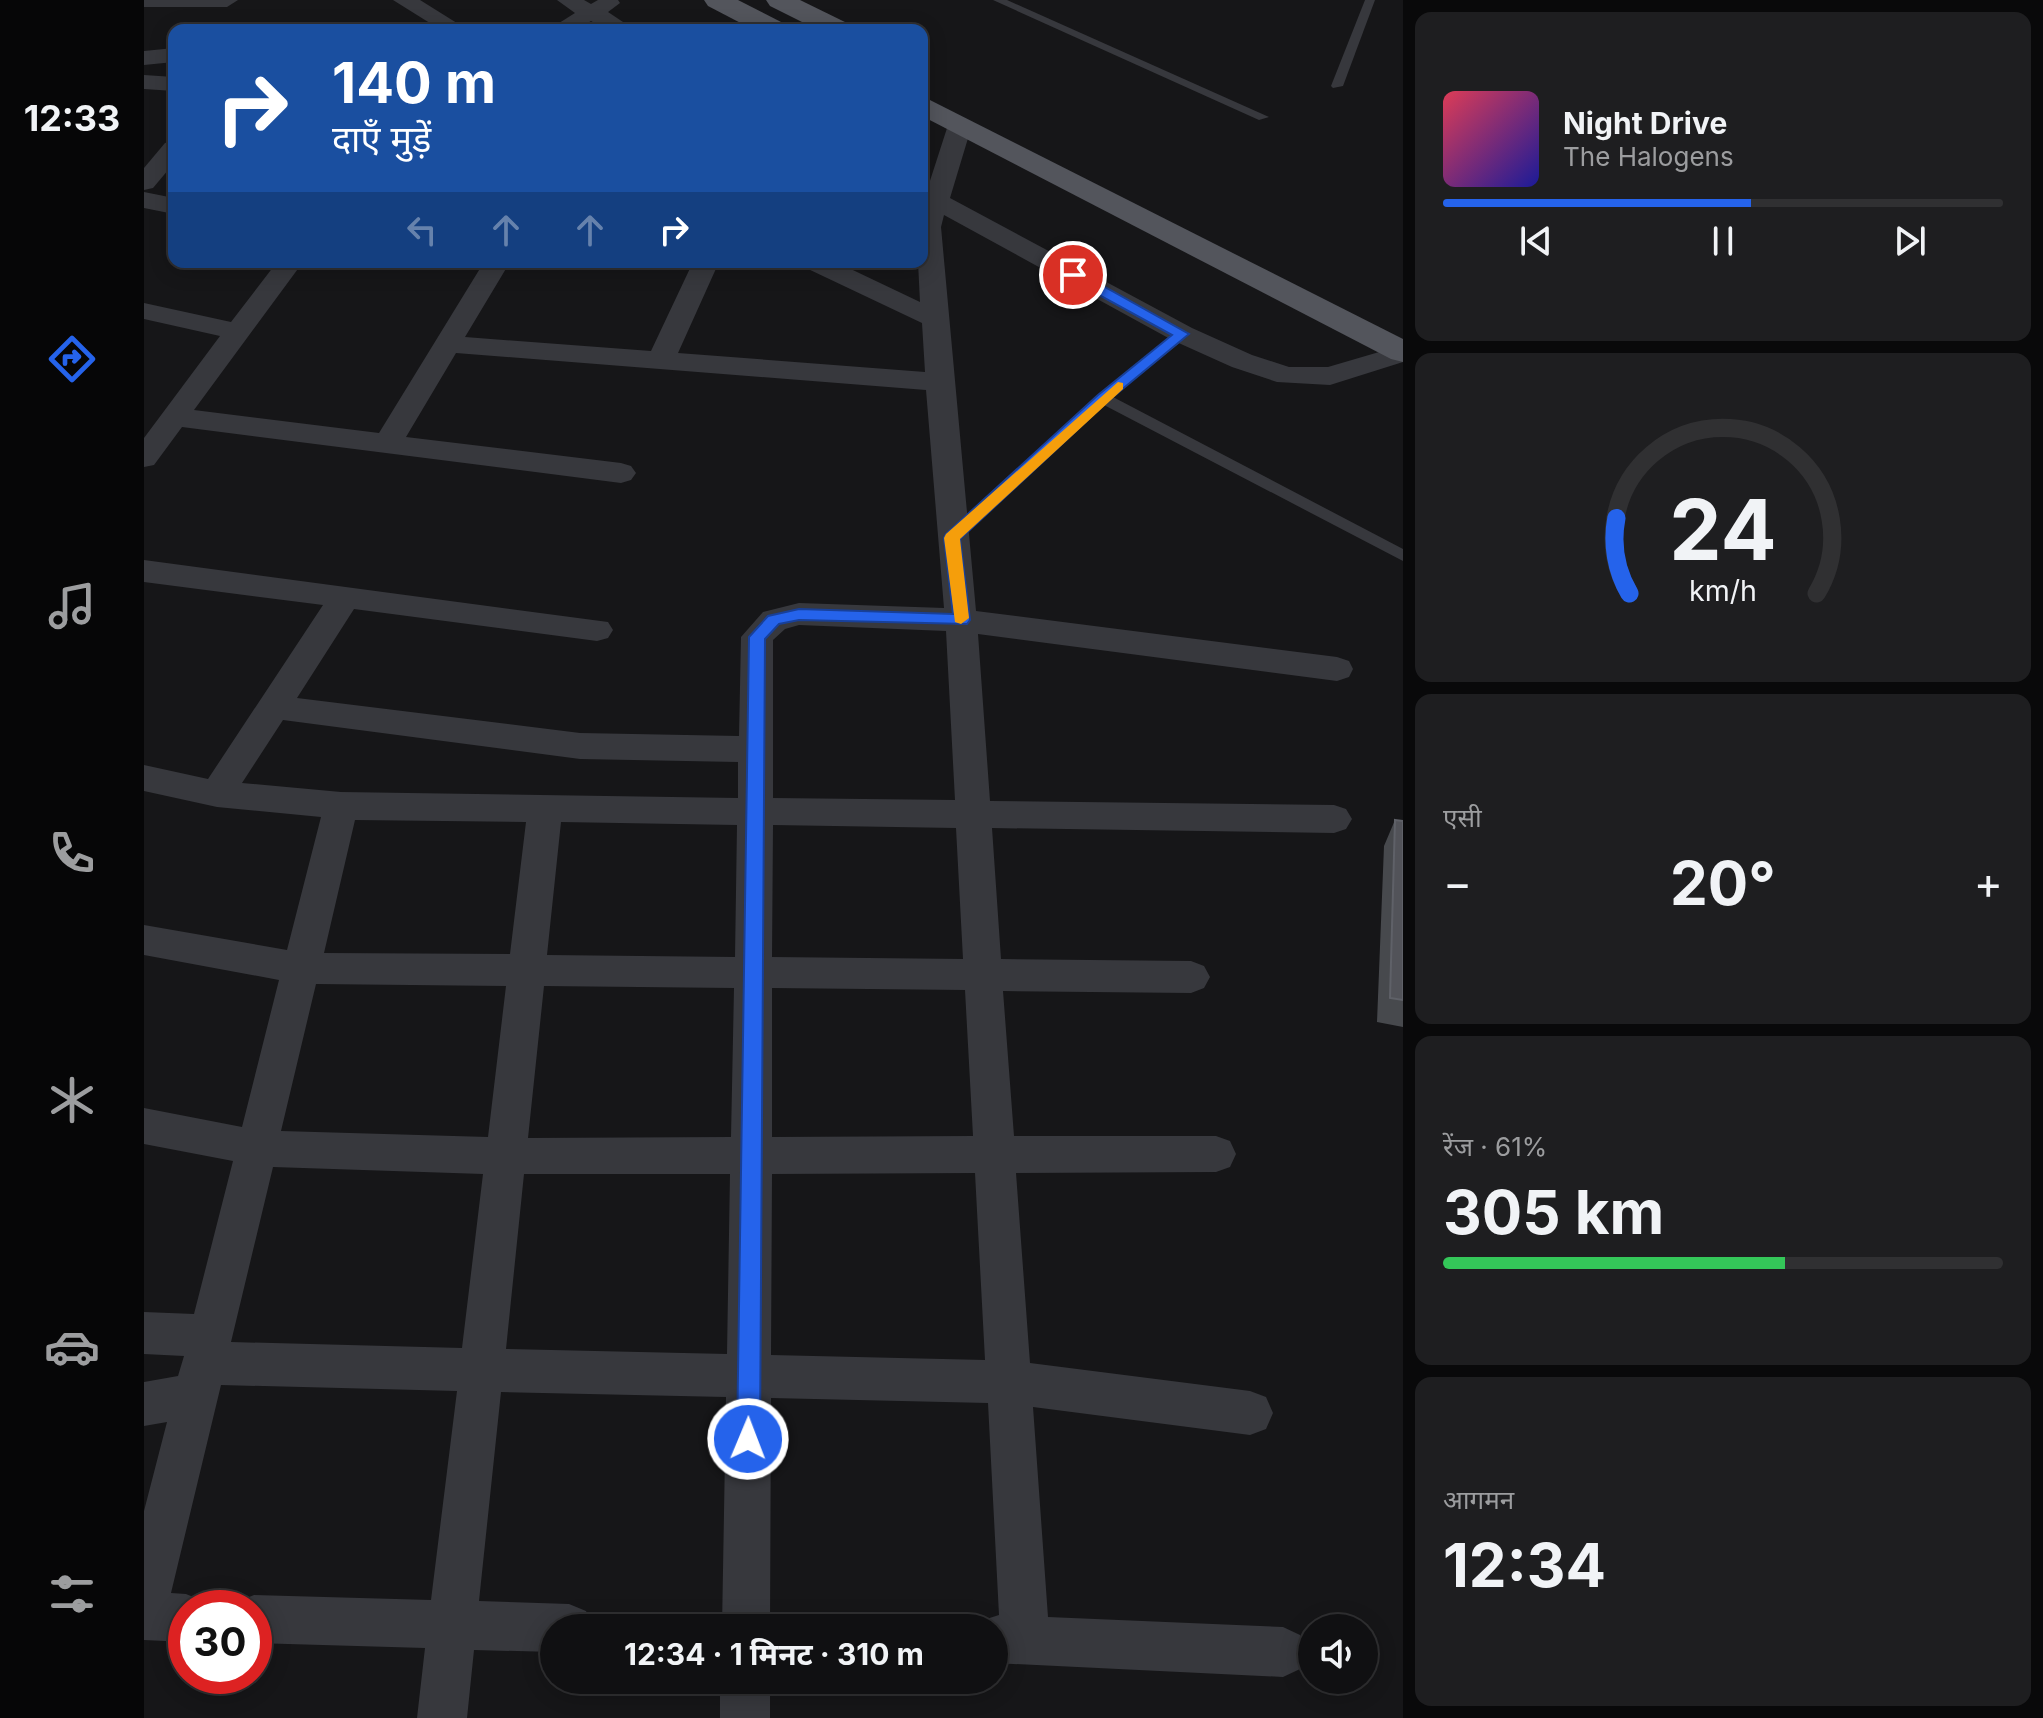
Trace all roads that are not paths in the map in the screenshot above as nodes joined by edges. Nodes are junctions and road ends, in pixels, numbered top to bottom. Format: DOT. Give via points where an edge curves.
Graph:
graph roads {
  1 [pos="144,0"];
  2 [pos="236,0"];
  3 [pos="568,0"];
  4 [pos="614,0"];
  5 [pos="717,0"];
  6 [pos="779,0"];
  7 [pos="998,0"];
  8 [pos="1370,0"];
  9 [pos="421,3"];
  10 [pos="224,10"];
  11 [pos="591,12"];
  12 [pos="449,24"];
  13 [pos="570,24"];
  14 [pos="613,24"];
  15 [pos="763,24"];
  16 [pos="827,24"];
  17 [pos="168,56"];
  18 [pos="144,58"];
  19 [pos="144,82"];
  20 [pos="168,83"];
  21 [pos="1337,86"];
  22 [pos="928,108"];
  23 [pos="1263,117"];
  24 [pos="960,125"];
  25 [pos="168,155"];
  26 [pos="144,183"];
  27 [pos="929,197"];
  28 [pos="144,200"];
  29 [pos="168,205"];
  30 [pos="286,268"];
  31 [pos="493,268"];
  32 [pos="703,268"];
  33 [pos="828,268"];
  34 [pos="144,311"];
  35 [pos="935,319"];
  36 [pos="238,332"];
  37 [pos="1182,334"];
  38 [pos="447,344"];
  39 [pos="1403,352"];
  40 [pos="661,360"];
  41 [pos="940,382"];
  42 [pos="1103,398"];
  43 [pos="175,417"];
  44 [pos="387,444"];
  45 [pos="147,450"];
  46 [pos="621,473"];
  47 [pos="952,538"];
  48 [pos="1403,556"];
  49 [pos="144,571"];
  50 [pos="346,596"];
  51 [pos="961,620"];
  52 [pos="597,630"];
  53 [pos="1337,669"];
  54 [pos="274,707"];
  55 [pos="754,749"];
  56 [pos="144,778"];
  57 [pos="217,794"];
  58 [pos="341,806"];
  59 [pos="545,809"];
  60 [pos="756,812"];
  61 [pos="972,814"];
  62 [pos="1334,819"];
  63 [pos="144,940"];
  64 [pos="301,968"];
  65 [pos="526,970"];
  66 [pos="754,973"];
  67 [pos="984,975"];
  68 [pos="1191,977"];
  69 [pos="144,1126"];
  70 [pos="258,1148"];
  71 [pos="996,1154"];
  72 [pos="1216,1154"];
  73 [pos="752,1155"];
  74 [pos="506,1156"];
  75 [pos="144,1333"];
  76 [pos="203,1365"];
  77 [pos="481,1369"];
  78 [pos="749,1376"];
  79 [pos="1009,1382"];
  80 [pos="144,1404"];
  81 [pos="1250,1413"];
  82 [pos="144,1606"];
  83 [pos="746,1614"];
  84 [pos="144,1616"];
  85 [pos="168,1617"];
  86 [pos="272,1620"];
  87 [pos="452,1625"];
  88 [pos="540,1627"];
  89 [pos="1009,1639"];
  90 [pos="1283,1652"];
  91 [pos="745,1694"];
  92 [pos="442,1718"];
  93 [pos="745,1718"];
  1 -- 10 [label="street"];
  2 -- 10 [label="street"];
  3 -- 11 [label="street"];
  4 -- 11 [label="street"];
  5 -- 15 [label="main road"];
  6 -- 16 [label="main road"];
  7 -- 23 [label="lane"];
  8 -- 21 [label="lane"];
  9 -- 12 [label="street"];
  11 -- 13 [label="street"];
  11 -- 14 [label="street"];
  17 -- 18 [label="street"];
  19 -- 20 [label="street"];
  22 -- 24 [label="main road"];
  24 -- 27 [label="street"];
  24 -- 39 [label="main road"];
  25 -- 26 [label="street"];
  27 -- 35 [label="street"];
  27 -- 37 [label="street"];
  28 -- 29 [label="street"];
  30 -- 36 [label="street"];
  31 -- 38 [label="street"];
  32 -- 40 [label="street"];
  33 -- 35 [label="street"];
  34 -- 36 [label="street"];
  35 -- 41 [label="street"];
  36 -- 43 [label="street"];
  37 -- 39 [label="street" via="1287,376 1330,376"];
  37 -- 42 [label="lane"];
  38 -- 40 [label="street"];
  38 -- 44 [label="street"];
  40 -- 41 [label="street"];
  41 -- 47 [label="street"];
  42 -- 47 [label="lane"];
  42 -- 48 [label="lane"];
  43 -- 44 [label="street"];
  43 -- 45 [label="street"];
  44 -- 46 [label="street"];
  47 -- 51 [label="street"];
  49 -- 50 [label="street"];
  50 -- 52 [label="street"];
  50 -- 54 [label="street"];
  51 -- 53 [label="street"];
  51 -- 55 [label="street" via="799,614 774,620 757,637"];
  51 -- 61 [label="street"];
  54 -- 55 [label="street" via="580,746"];
  54 -- 57 [label="street"];
  55 -- 60 [label="street"];
  56 -- 57 [label="street"];
  57 -- 58 [label="street"];
  58 -- 59 [label="street"];
  58 -- 64 [label="street"];
  59 -- 60 [label="street"];
  59 -- 65 [label="street"];
  60 -- 61 [label="street"];
  60 -- 66 [label="street"];
  61 -- 62 [label="street"];
  61 -- 67 [label="street"];
  63 -- 64 [label="street"];
  64 -- 65 [label="street"];
  64 -- 70 [label="street"];
  65 -- 66 [label="street"];
  65 -- 74 [label="street"];
  66 -- 67 [label="street"];
  66 -- 73 [label="street"];
  67 -- 68 [label="street"];
  67 -- 71 [label="street"];
  69 -- 70 [label="street"];
  70 -- 74 [label="street"];
  70 -- 76 [label="street"];
  71 -- 72 [label="street"];
  71 -- 73 [label="street"];
  71 -- 79 [label="street"];
  73 -- 74 [label="street"];
  73 -- 78 [label="street"];
  74 -- 77 [label="street"];
  75 -- 76 [label="street"];
  76 -- 77 [label="street"];
  76 -- 80 [label="street"];
  76 -- 82 [label="street"];
  77 -- 78 [label="street"];
  77 -- 87 [label="street"];
  78 -- 79 [label="street"];
  78 -- 83 [label="street"];
  79 -- 81 [label="street"];
  79 -- 89 [label="street"];
  84 -- 85 [label="street"];
  86 -- 87 [label="street"];
  87 -- 88 [label="street"];
  87 -- 92 [label="street"];
  89 -- 90 [label="street"];
  91 -- 93 [label="street"];
}
